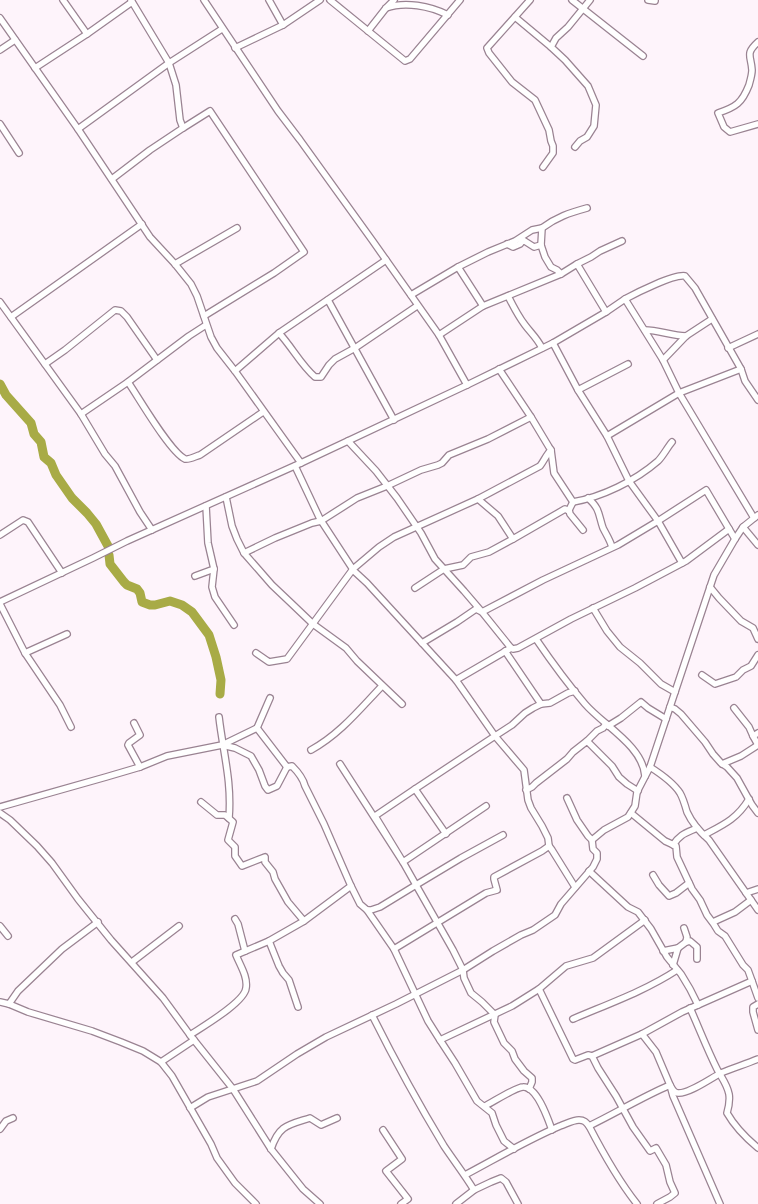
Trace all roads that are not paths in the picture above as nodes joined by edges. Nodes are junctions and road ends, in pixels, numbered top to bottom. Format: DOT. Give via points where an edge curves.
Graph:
graph roads {
  1 [pos="63,0"];
  2 [pos="204,0"];
  3 [pos="269,0"];
  4 [pos="320,0"];
  5 [pos="330,0"];
  6 [pos="394,0"];
  7 [pos="460,0"];
  8 [pos="530,0"];
  9 [pos="572,0"];
  10 [pos="590,0"];
  11 [pos="648,0"];
  12 [pos="655,0"];
  13 [pos="131,1"];
  14 [pos="386,8"];
  15 [pos="583,9"];
  16 [pos="448,14"];
  17 [pos="515,17"];
  18 [pos="0,18"];
  19 [pos="283,25"];
  20 [pos="222,29"];
  21 [pos="368,31"];
  22 [pos="87,34"];
  23 [pos="15,40"];
  24 [pos="758,42"];
  25 [pos="551,47"];
  26 [pos="235,48"];
  27 [pos="0,50"];
  28 [pos="644,56"];
  29 [pos="169,62"];
  30 [pos="35,68"];
  31 [pos="0,124"];
  32 [pos="758,124"];
  33 [pos="183,128"];
  34 [pos="78,129"];
  35 [pos="576,147"];
  36 [pos="19,153"];
  37 [pos="544,167"];
  38 [pos="112,179"];
  39 [pos="587,208"];
  40 [pos="142,224"];
  41 [pos="237,228"];
  42 [pos="542,228"];
  43 [pos="622,241"];
  44 [pos="507,244"];
  45 [pos="541,245"];
  46 [pos="386,260"];
  47 [pos="175,264"];
  48 [pos="577,264"];
  49 [pos="458,267"];
  50 [pos="561,274"];
  51 [pos="411,295"];
  52 [pos="508,296"];
  53 [pos="625,299"];
  54 [pos="328,300"];
  55 [pos="0,302"];
  56 [pos="417,306"];
  57 [pos="483,306"];
  58 [pos="606,312"];
  59 [pos="204,316"];
  60 [pos="11,317"];
  61 [pos="712,319"];
  62 [pos="206,325"];
  63 [pos="645,330"];
  64 [pos="279,333"];
  65 [pos="758,334"];
  66 [pos="438,335"];
  67 [pos="686,336"];
  68 [pos="553,342"];
  69 [pos="355,348"];
  70 [pos="542,348"];
  71 [pos="728,348"];
  72 [pos="157,360"];
  73 [pos="663,360"];
  74 [pos="45,364"];
  75 [pos="628,364"];
  76 [pos="499,369"];
  77 [pos="740,369"];
  78 [pos="236,371"];
  79 [pos="128,382"];
  80 [pos="467,385"];
  81 [pos="578,390"];
  82 [pos="679,394"];
  83 [pos="758,400"];
  84 [pos="263,412"];
  85 [pos="81,414"];
  86 [pos="531,417"];
  87 [pos="394,420"];
  88 [pos="607,436"];
  89 [pos="348,441"];
  90 [pos="672,442"];
  91 [pos="550,450"];
  92 [pos="298,464"];
  93 [pos="629,482"];
  94 [pos="387,486"];
  95 [pos="226,497"];
  96 [pos="588,498"];
  97 [pos="478,499"];
  98 [pos="573,502"];
  99 [pos="206,506"];
  100 [pos="569,511"];
  101 [pos="756,516"];
  102 [pos="321,521"];
  103 [pos="658,521"];
  104 [pos="743,527"];
  105 [pos="417,528"];
  106 [pos="729,529"];
  107 [pos="152,530"];
  108 [pos="583,530"];
  109 [pos="0,535"];
  110 [pos="513,539"];
  111 [pos="735,539"];
  112 [pos="758,545"];
  113 [pos="612,547"];
  114 [pos="244,553"];
  115 [pos="682,564"];
  116 [pos="214,569"];
  117 [pos="444,569"];
  118 [pos="353,570"];
  119 [pos="62,573"];
  120 [pos="195,576"];
  121 [pos="710,587"];
  122 [pos="415,588"];
  123 [pos="0,603"];
  124 [pos="593,608"];
  125 [pos="482,612"];
  126 [pos="313,624"];
  127 [pos="234,625"];
  128 [pos="67,634"];
  129 [pos="536,639"];
  130 [pos="758,639"];
  131 [pos="422,644"];
  132 [pos="508,649"];
  133 [pos="25,653"];
  134 [pos="256,653"];
  135 [pos="758,655"];
  136 [pos="702,675"];
  137 [pos="456,680"];
  138 [pos="382,686"];
  139 [pos="575,691"];
  140 [pos="675,692"];
  141 [pos="270,698"];
  142 [pos="402,704"];
  143 [pos="541,704"];
  144 [pos="670,707"];
  145 [pos="734,708"];
  146 [pos="219,717"];
  147 [pos="666,719"];
  148 [pos="134,723"];
  149 [pos="607,725"];
  150 [pos="71,727"];
  151 [pos="257,728"];
  152 [pos="755,734"];
  153 [pos="495,736"];
  154 [pos="587,741"];
  155 [pos="222,745"];
  156 [pos="758,745"];
  157 [pos="310,750"];
  158 [pos="636,755"];
  159 [pos="340,764"];
  160 [pos="650,764"];
  161 [pos="722,764"];
  162 [pos="140,766"];
  163 [pos="287,766"];
  164 [pos="645,777"];
  165 [pos="415,789"];
  166 [pos="526,790"];
  167 [pos="638,791"];
  168 [pos="566,798"];
  169 [pos="749,800"];
  170 [pos="201,802"];
  171 [pos="755,805"];
  172 [pos="486,806"];
  173 [pos="0,808"];
  174 [pos="0,813"];
  175 [pos="631,813"];
  176 [pos="758,813"];
  177 [pos="229,818"];
  178 [pos="697,828"];
  179 [pos="446,834"];
  180 [pos="503,835"];
  181 [pos="704,835"];
  182 [pos="592,840"];
  183 [pos="673,845"];
  184 [pos="549,846"];
  185 [pos="402,862"];
  186 [pos="589,871"];
  187 [pos="653,874"];
  188 [pos="689,883"];
  189 [pos="416,885"];
  190 [pos="351,886"];
  191 [pos="575,887"];
  192 [pos="758,889"];
  193 [pos="746,893"];
  194 [pos="751,900"];
  195 [pos="367,910"];
  196 [pos="758,910"];
  197 [pos="235,919"];
  198 [pos="645,920"];
  199 [pos="304,921"];
  200 [pos="98,922"];
  201 [pos="437,922"];
  202 [pos="713,922"];
  203 [pos="0,926"];
  204 [pos="179,926"];
  205 [pos="684,928"];
  206 [pos="8,936"];
  207 [pos="269,941"];
  208 [pos="686,942"];
  209 [pos="678,948"];
  210 [pos="394,949"];
  211 [pos="245,951"];
  212 [pos="663,951"];
  213 [pos="697,959"];
  214 [pos="132,962"];
  215 [pos="675,967"];
  216 [pos="463,970"];
  217 [pos="752,981"];
  218 [pos="539,989"];
  219 [pos="416,994"];
  220 [pos="758,998"];
  221 [pos="0,1002"];
  222 [pos="8,1004"];
  223 [pos="758,1004"];
  224 [pos="698,1005"];
  225 [pos="298,1007"];
  226 [pos="690,1008"];
  227 [pos="372,1015"];
  228 [pos="495,1015"];
  229 [pos="573,1019"];
  230 [pos="758,1030"];
  231 [pos="642,1034"];
  232 [pos="192,1038"];
  233 [pos="440,1040"];
  234 [pos="592,1056"];
  235 [pos="758,1059"];
  236 [pos="161,1062"];
  237 [pos="719,1074"];
  238 [pos="670,1085"];
  239 [pos="233,1088"];
  240 [pos="529,1089"];
  241 [pos="485,1106"];
  242 [pos="190,1108"];
  243 [pos="622,1108"];
  244 [pos="13,1118"];
  245 [pos="337,1118"];
  246 [pos="589,1126"];
  247 [pos="0,1129"];
  248 [pos="383,1130"];
  249 [pos="552,1130"];
  250 [pos="504,1141"];
  251 [pos="758,1148"];
  252 [pos="271,1149"];
  253 [pos="514,1149"];
  254 [pos="503,1155"];
  255 [pos="466,1175"];
  256 [pos="474,1190"];
  257 [pos="256,1204"];
  258 [pos="320,1204"];
  259 [pos="401,1204"];
  260 [pos="456,1204"];
  261 [pos="518,1204"];
  262 [pos="637,1204"];
  263 [pos="657,1204"];
  264 [pos="720,1204"];
  1 -- 22 [label="street"];
  2 -- 20 [label="street"];
  3 -- 19 [label="street"];
  4 -- 19 [label="street"];
  5 -- 21 [label="street"];
  6 -- 14 [label="street"];
  7 -- 16 [label="street"];
  8 -- 17 [label="street"];
  9 -- 15 [label="street"];
  10 -- 15 [label="street"];
  11 -- 12 [label="street"];
  13 -- 22 [label="street"];
  13 -- 29 [label="street"];
  14 -- 16 [label="street" via="400,4"];
  14 -- 21 [label="street"];
  15 -- 25 [label="street"];
  15 -- 28 [label="street"];
  16 -- 21 [label="street" via="407,61"];
  17 -- 25 [label="street"];
  17 -- 37 [label="street" via="487,50 512,82 536,100 553,146 553,153"];
  18 -- 23 [label="street"];
  19 -- 26 [label="street"];
  20 -- 26 [label="street"];
  20 -- 29 [label="street"];
  22 -- 30 [label="street"];
  23 -- 27 [label="street"];
  23 -- 30 [label="street"];
  24 -- 32 [label="street" via="749,55 752,70 745,96 729,110 718,113 730,132"];
  25 -- 35 [label="street" via="588,86 596,105 594,126"];
  26 -- 46 [label="street"];
  29 -- 33 [label="street"];
  29 -- 34 [label="street"];
  30 -- 34 [label="street"];
  31 -- 36 [label="street"];
  33 -- 38 [label="street"];
  33 -- 59 [label="street" via="210,111 304,252"];
  34 -- 38 [label="street"];
  38 -- 40 [label="street"];
  39 -- 42 [label="street" via="561,216"];
  40 -- 47 [label="street"];
  40 -- 60 [label="street"];
  41 -- 47 [label="street"];
  42 -- 44 [label="street"];
  42 -- 45 [label="street"];
  43 -- 48 [label="street"];
  44 -- 45 [label="street" via="513,247 523,240 534,247"];
  44 -- 49 [label="street"];
  45 -- 50 [label="street" via="551,267"];
  46 -- 51 [label="street"];
  46 -- 54 [label="street"];
  47 -- 59 [label="street" via="191,284"];
  48 -- 50 [label="street"];
  48 -- 58 [label="street"];
  49 -- 51 [label="street"];
  49 -- 57 [label="street"];
  50 -- 52 [label="street"];
  51 -- 56 [label="street"];
  52 -- 57 [label="street"];
  52 -- 70 [label="street"];
  53 -- 58 [label="street"];
  53 -- 61 [label="street" via="681,275 694,288"];
  53 -- 63 [label="street"];
  54 -- 64 [label="street"];
  54 -- 69 [label="street"];
  55 -- 60 [label="street"];
  56 -- 66 [label="street"];
  56 -- 69 [label="street"];
  57 -- 66 [label="street"];
  58 -- 68 [label="street"];
  59 -- 62 [label="street"];
  60 -- 74 [label="street"];
  61 -- 67 [label="street"];
  61 -- 71 [label="street"];
  62 -- 72 [label="street"];
  62 -- 78 [label="street" via="217,348"];
  63 -- 67 [label="street"];
  63 -- 73 [label="street"];
  64 -- 69 [label="street" via="315,377 321,376 335,359"];
  64 -- 78 [label="street"];
  65 -- 71 [label="street"];
  66 -- 80 [label="street"];
  67 -- 73 [label="street"];
  68 -- 70 [label="street"];
  68 -- 81 [label="street"];
  69 -- 87 [label="street"];
  70 -- 76 [label="street"];
  71 -- 77 [label="street"];
  72 -- 74 [label="street" via="127,318 115,310"];
  72 -- 79 [label="street"];
  73 -- 82 [label="street"];
  74 -- 85 [label="street"];
  75 -- 81 [label="street"];
  76 -- 80 [label="street"];
  76 -- 86 [label="street"];
  77 -- 82 [label="street"];
  77 -- 83 [label="street"];
  78 -- 84 [label="street"];
  79 -- 84 [label="street" via="162,434 185,459 200,455"];
  79 -- 85 [label="street"];
  80 -- 87 [label="street"];
  81 -- 88 [label="street"];
  82 -- 88 [label="street"];
  82 -- 101 [label="street"];
  84 -- 92 [label="street"];
  85 -- 107 [label="street"];
  86 -- 91 [label="street"];
  86 -- 94 [label="street" via="449,455 438,466"];
  87 -- 89 [label="street"];
  88 -- 93 [label="street"];
  89 -- 92 [label="street"];
  89 -- 94 [label="street"];
  90 -- 93 [label="street" via="659,460"];
  91 -- 97 [label="street" via="540,466"];
  91 -- 98 [label="street" via="554,473"];
  92 -- 95 [label="street"];
  92 -- 102 [label="street"];
  93 -- 96 [label="street"];
  93 -- 103 [label="street"];
  94 -- 102 [label="street" via="357,498"];
  94 -- 105 [label="street"];
  95 -- 99 [label="street"];
  95 -- 114 [label="street" via="232,526"];
  96 -- 98 [label="street"];
  96 -- 113 [label="street" via="600,514"];
  97 -- 105 [label="street"];
  97 -- 110 [label="street" via="498,516"];
  98 -- 100 [label="street"];
  99 -- 107 [label="street"];
  99 -- 116 [label="street" via="208,543"];
  100 -- 108 [label="street"];
  100 -- 110 [label="street" via="565,509"];
  101 -- 104 [label="street"];
  102 -- 114 [label="street"];
  102 -- 118 [label="street"];
  103 -- 106 [label="street" via="706,490"];
  103 -- 113 [label="street"];
  103 -- 115 [label="street"];
  104 -- 111 [label="street"];
  104 -- 112 [label="street"];
  105 -- 117 [label="street"];
  105 -- 118 [label="street" via="385,542"];
  106 -- 111 [label="street"];
  106 -- 115 [label="street"];
  107 -- 119 [label="street"];
  109 -- 119 [label="street" via="24,520 28,522"];
  110 -- 117 [label="street" via="471,557 463,565"];
  111 -- 121 [label="street"];
  113 -- 125 [label="street"];
  114 -- 126 [label="street"];
  115 -- 124 [label="street"];
  116 -- 120 [label="street"];
  116 -- 127 [label="street" via="212,587 215,597"];
  117 -- 122 [label="street"];
  117 -- 125 [label="street"];
  118 -- 126 [label="street"];
  118 -- 131 [label="street"];
  119 -- 123 [label="street"];
  121 -- 130 [label="street" via="741,621 753,628"];
  121 -- 140 [label="street"];
  123 -- 133 [label="street"];
  124 -- 129 [label="street"];
  124 -- 140 [label="street" via="620,647 661,684"];
  125 -- 131 [label="street" via="476,609"];
  125 -- 132 [label="street"];
  126 -- 134 [label="street" via="287,659 269,662"];
  126 -- 138 [label="street" via="346,648"];
  128 -- 133 [label="street"];
  129 -- 132 [label="street"];
  129 -- 139 [label="street"];
  131 -- 137 [label="street"];
  132 -- 137 [label="street"];
  132 -- 143 [label="street"];
  133 -- 150 [label="street"];
  135 -- 136 [label="street" via="751,666 728,681 715,684"];
  137 -- 153 [label="street"];
  138 -- 142 [label="street"];
  138 -- 157 [label="street" via="345,725"];
  139 -- 143 [label="street"];
  139 -- 149 [label="street"];
  140 -- 144 [label="street"];
  141 -- 151 [label="street"];
  143 -- 153 [label="street"];
  144 -- 147 [label="street"];
  144 -- 161 [label="street" via="681,714"];
  145 -- 152 [label="street"];
  146 -- 155 [label="street"];
  147 -- 149 [label="street" via="641,702"];
  147 -- 160 [label="street"];
  148 -- 162 [label="street" via="140,735 128,745"];
  149 -- 154 [label="street"];
  149 -- 158 [label="street"];
  151 -- 155 [label="street"];
  151 -- 163 [label="street"];
  152 -- 156 [label="street"];
  153 -- 165 [label="street"];
  153 -- 166 [label="street" via="524,770"];
  154 -- 166 [label="street"];
  154 -- 167 [label="street" via="619,777"];
  155 -- 162 [label="street" via="168,756"];
  155 -- 163 [label="street" via="251,756 268,790 277,786"];
  155 -- 177 [label="street" via="230,787"];
  156 -- 161 [label="street"];
  158 -- 160 [label="street"];
  158 -- 164 [label="street"];
  159 -- 185 [label="street"];
  160 -- 164 [label="street"];
  160 -- 178 [label="street" via="677,789"];
  161 -- 169 [label="street" via="737,778"];
  162 -- 173 [label="street"];
  163 -- 190 [label="street" via="292,766 301,775"];
  164 -- 167 [label="street"];
  165 -- 179 [label="street"];
  165 -- 185 [label="street" via="375,816"];
  166 -- 184 [label="street" via="530,808 548,838"];
  167 -- 175 [label="street" via="636,806"];
  168 -- 182 [label="street"];
  169 -- 171 [label="street"];
  169 -- 181 [label="street" via="728,823"];
  170 -- 177 [label="street" via="217,815"];
  171 -- 176 [label="street"];
  172 -- 179 [label="street"];
  174 -- 200 [label="street" via="52,863"];
  175 -- 182 [label="street"];
  175 -- 183 [label="street"];
  177 -- 199 [label="street" via="233,822 228,840 235,847 235,856 242,866 265,856 265,862 288,902"];
  178 -- 181 [label="street"];
  178 -- 183 [label="street" via="677,838"];
  179 -- 185 [label="street"];
  180 -- 189 [label="street"];
  181 -- 193 [label="street"];
  182 -- 186 [label="street" via="597,859"];
  183 -- 188 [label="street"];
  184 -- 191 [label="street"];
  184 -- 201 [label="street" via="494,877 497,890 486,893"];
  185 -- 189 [label="street"];
  186 -- 191 [label="street"];
  186 -- 198 [label="street"];
  187 -- 188 [label="street" via="669,896"];
  188 -- 202 [label="street"];
  189 -- 195 [label="street" via="373,910"];
  189 -- 201 [label="street"];
  190 -- 195 [label="street"];
  190 -- 199 [label="street"];
  191 -- 216 [label="street" via="555,915"];
  192 -- 193 [label="street"];
  193 -- 194 [label="street"];
  194 -- 196 [label="street"];
  194 -- 202 [label="street"];
  195 -- 210 [label="street"];
  197 -- 211 [label="street"];
  198 -- 212 [label="street"];
  198 -- 218 [label="street" via="593,958 566,966"];
  199 -- 207 [label="street"];
  200 -- 214 [label="street"];
  200 -- 222 [label="street" via="62,949"];
  201 -- 210 [label="street"];
  201 -- 216 [label="street"];
  202 -- 217 [label="street" via="748,970"];
  203 -- 206 [label="street"];
  204 -- 214 [label="street"];
  205 -- 208 [label="street"];
  207 -- 211 [label="street"];
  207 -- 225 [label="street" via="279,966 289,980"];
  208 -- 209 [label="street"];
  208 -- 213 [label="street" via="697,946"];
  209 -- 212 [label="street"];
  209 -- 215 [label="street"];
  210 -- 219 [label="street"];
  211 -- 232 [label="street" via="236,955 247,990"];
  212 -- 215 [label="street"];
  214 -- 232 [label="street"];
  215 -- 224 [label="street"];
  215 -- 229 [label="street" via="662,980"];
  216 -- 219 [label="street"];
  216 -- 228 [label="street" via="471,993"];
  217 -- 220 [label="street"];
  217 -- 224 [label="street"];
  218 -- 228 [label="street"];
  218 -- 234 [label="street" via="573,1059"];
  219 -- 227 [label="street"];
  219 -- 233 [label="street"];
  221 -- 222 [label="street"];
  222 -- 236 [label="street" via="127,1044"];
  223 -- 230 [label="street" via="752,1012"];
  224 -- 226 [label="street"];
  226 -- 231 [label="street"];
  226 -- 237 [label="street"];
  227 -- 239 [label="street" via="297,1054 257,1081"];
  227 -- 255 [label="street" via="407,1082"];
  228 -- 233 [label="street"];
  228 -- 240 [label="street" via="494,1022 504,1043 532,1078"];
  231 -- 234 [label="street"];
  231 -- 238 [label="street" via="656,1052"];
  232 -- 236 [label="street"];
  232 -- 239 [label="street"];
  233 -- 241 [label="street" via="477,1101"];
  234 -- 243 [label="street"];
  235 -- 237 [label="street"];
  236 -- 242 [label="street"];
  237 -- 238 [label="street" via="702,1085 678,1093"];
  237 -- 251 [label="street" via="729,1093 728,1113 733,1123"];
  238 -- 243 [label="street"];
  238 -- 264 [label="street"];
  239 -- 242 [label="street"];
  239 -- 252 [label="street"];
  240 -- 241 [label="street" via="522,1087"];
  240 -- 249 [label="street" via="534,1092"];
  241 -- 250 [label="street" via="492,1113"];
  242 -- 257 [label="street" via="217,1158"];
  243 -- 246 [label="street"];
  243 -- 263 [label="street" via="650,1151 656,1148 666,1165 675,1193"];
  244 -- 247 [label="street"];
  245 -- 252 [label="street" via="321,1125 310,1118 283,1128"];
  246 -- 249 [label="street" via="583,1120 575,1120"];
  246 -- 262 [label="street" via="614,1173"];
  248 -- 259 [label="street" via="402,1159 386,1171 408,1199"];
  249 -- 253 [label="street"];
  250 -- 253 [label="street"];
  250 -- 254 [label="street"];
  252 -- 258 [label="street"];
  253 -- 254 [label="street"];
  254 -- 255 [label="street"];
  255 -- 256 [label="street"];
  256 -- 260 [label="street"];
  256 -- 261 [label="street" via="501,1178"];
}
